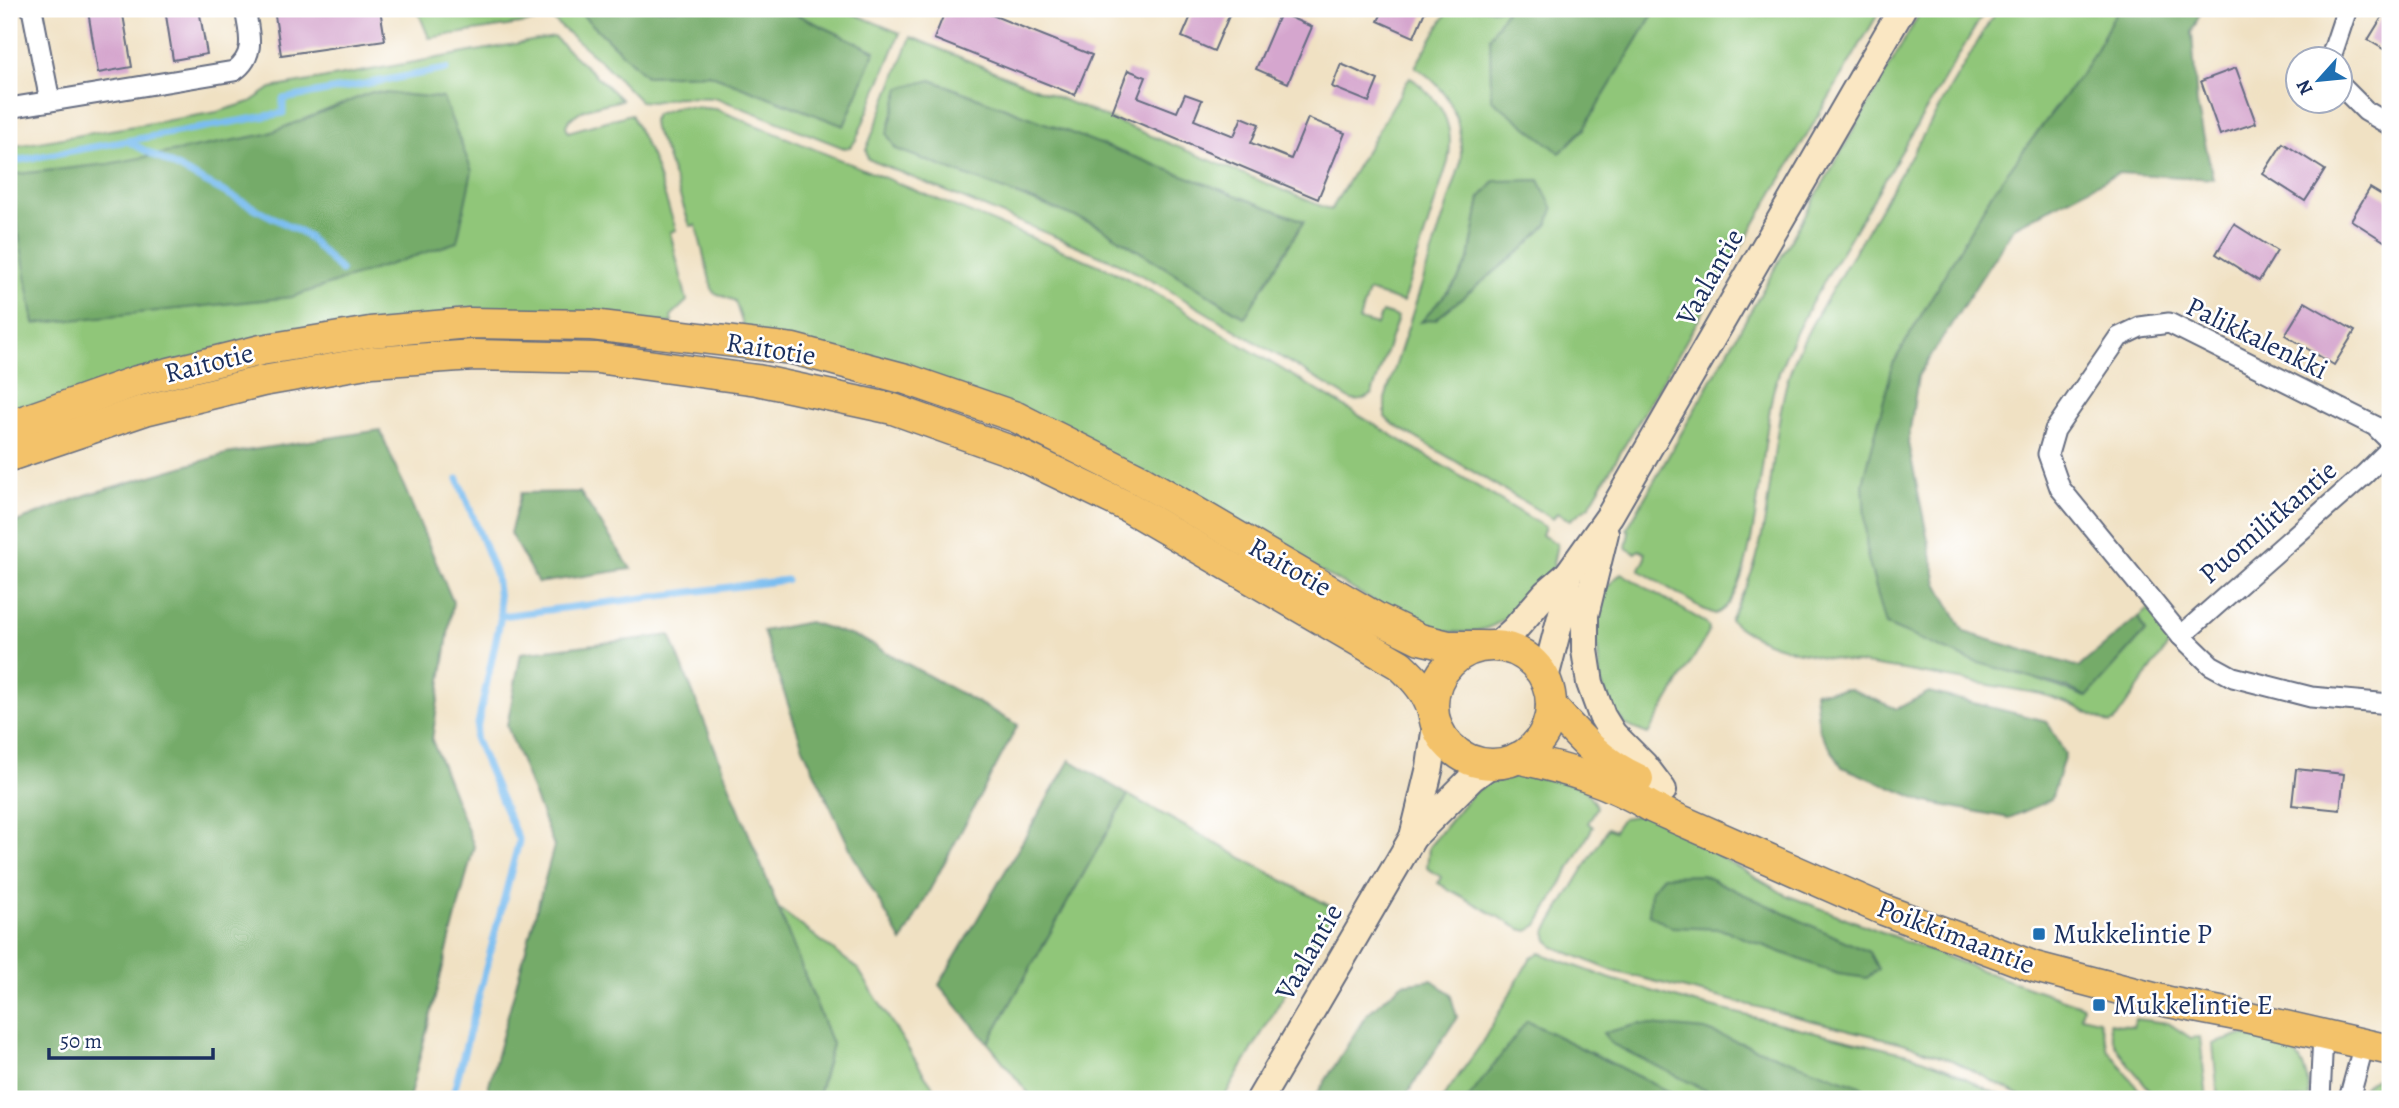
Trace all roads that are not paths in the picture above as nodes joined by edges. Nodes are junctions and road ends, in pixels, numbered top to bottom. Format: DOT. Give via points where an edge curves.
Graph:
graph roads {
  1 [pos="32,9"];
  2 [pos="245,9"];
  3 [pos="1902,9"];
  4 [pos="2347,9"];
  5 [pos="2335,46"];
  6 [pos="2354,99"];
  7 [pos="50,101"];
  8 [pos="9,108"];
  9 [pos="2390,125"];
  10 [pos="9,426"];
  11 [pos="2390,441"];
  12 [pos="2390,449"];
  13 [pos="9,456"];
  14 [pos="1579,581"];
  15 [pos="2181,636"];
  16 [pos="1488,646"];
  17 [pos="1548,692"];
  18 [pos="2390,704"];
  19 [pos="1434,718"];
  20 [pos="1599,755"];
  21 [pos="1504,761"];
  22 [pos="1413,837"];
  23 [pos="2323,1034"];
  24 [pos="2377,1047"];
  25 [pos="1260,1099"];
  26 [pos="2320,1099"];
  27 [pos="2349,1099"];
  1 -- 7 [label="street"];
  2 -- 7 [label="street" via="251,44 243,65 234,71"];
  3 -- 14 [label="street, Vaalantie" via="1610,514"];
  4 -- 5 [label="street"];
  6 -- 9 [label="street"];
  7 -- 8 [label="street"];
  10 -- 16 [label="main road, Raitotie" via="137,381 261,350 370,332 469,323 592,325 793,349 906,379 1016,416 1141,480 1420,639 1449,646"];
  11 -- 15 [label="street, Palikkalenkki" via="2375,426 2169,323 2140,327 2119,337 2055,430 2048,454 2060,488"];
  12 -- 15 [label="street, Puomilitkantie"];
  13 -- 19 [label="main road, Raitotie" via="145,410 263,381 372,362 474,355 597,358 757,380 893,409 1014,452 1128,507 1400,665 1420,684"];
  14 -- 16 [label="street, Vaalantie" via="1546,593 1514,630"];
  14 -- 17 [label="street, Vaalantie" via="1563,608"];
  14 -- 20 [label="street" via="1590,683 1602,716"];
  15 -- 18 [label="street, Palikkalenkki" via="2211,665 2233,677 2311,697"];
  16 -- 17 [label="main road" via="1525,656"];
  16 -- 19 [label="main road" via="1466,651 1443,670 1435,690"];
  17 -- 20 [label="main road, Poikkimaantie" via="1580,740"];
  17 -- 21 [label="main road" via="1545,731 1538,742"];
  19 -- 21 [label="main road" via="1447,743 1464,757"];
  19 -- 22 [label="street, Vaalantie" via="1430,767"];
  20 -- 21 [label="main road, Poikkimaantie"];
  20 -- 23 [label="main road, Poikkimaantie" via="1698,827 1884,910 2035,967 2169,1002"];
  21 -- 22 [label="street, Vaalantie" via="1472,778"];
  22 -- 25 [label="street, Vaalantie"];
  23 -- 24 [label="main road, Poikkimaantie"];
  23 -- 26 [label="street"];
  24 -- 27 [label="street"];
}
